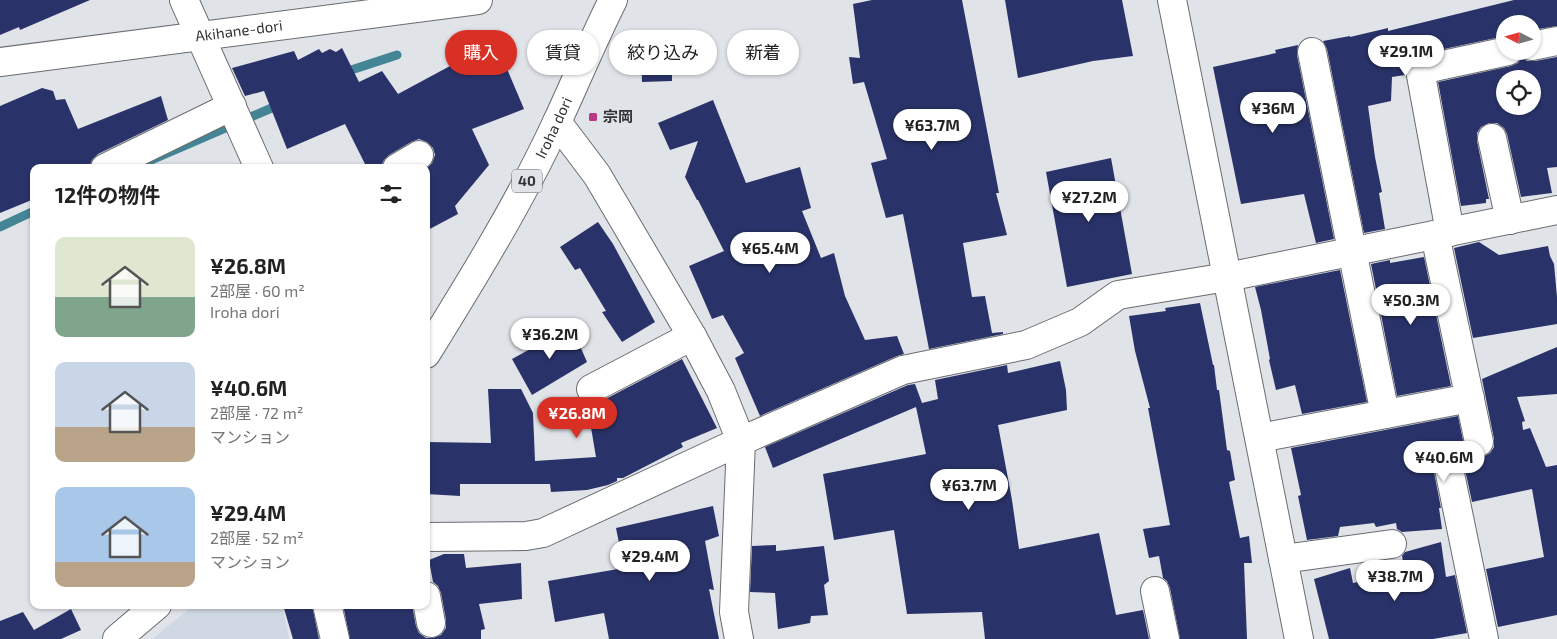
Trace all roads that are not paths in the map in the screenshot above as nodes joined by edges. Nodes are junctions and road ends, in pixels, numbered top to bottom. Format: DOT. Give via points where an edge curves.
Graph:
graph roads {
  1 [pos="184,0"];
  2 [pos="478,0"];
  3 [pos="613,0"];
  4 [pos="1172,0"];
  5 [pos="200,36"];
  6 [pos="1557,41"];
  7 [pos="1541,44"];
  8 [pos="1312,52"];
  9 [pos="1496,54"];
  10 [pos="0,62"];
  11 [pos="233,110"];
  12 [pos="557,122"];
  13 [pos="1492,138"];
  14 [pos="114,164"];
  15 [pos="257,164"];
  16 [pos="1557,210"];
  17 [pos="1510,220"];
  18 [pos="1442,234"];
  19 [pos="1352,252"];
  20 [pos="1228,278"];
  21 [pos="692,336"];
  22 [pos="430,348"];
  23 [pos="591,389"];
  24 [pos="1470,398"];
  25 [pos="1385,414"];
  26 [pos="1260,438"];
  27 [pos="741,441"];
  28 [pos="1479,442"];
  29 [pos="1448,464"];
  30 [pos="430,537"];
  31 [pos="1392,544"];
  32 [pos="1284,559"];
  33 [pos="1155,591"];
  34 [pos="152,609"];
  35 [pos="328,609"];
  36 [pos="428,609"];
  37 [pos="430,624"];
  38 [pos="117,639"];
  39 [pos="335,639"];
  40 [pos="739,639"];
  41 [pos="1165,639"];
  42 [pos="1300,639"];
  43 [pos="1484,639"];
  1 -- 5 [label="street"];
  2 -- 5 [label="street, Akihane-dori"];
  3 -- 12 [label="street, Iroha dori / 40"];
  4 -- 20 [label="street"];
  5 -- 10 [label="street, Akihane-dori"];
  5 -- 11 [label="street"];
  6 -- 7 [label="street"];
  8 -- 19 [label="street"];
  9 -- 18 [label="street" via="1420,70"];
  11 -- 14 [label="street"];
  11 -- 15 [label="street"];
  12 -- 21 [label="street" via="597,176"];
  12 -- 22 [label="street, Iroha dori / 40" via="512,211"];
  13 -- 17 [label="street"];
  16 -- 17 [label="street"];
  17 -- 18 [label="street"];
  18 -- 19 [label="street"];
  18 -- 24 [label="street"];
  19 -- 20 [label="street"];
  19 -- 25 [label="street"];
  20 -- 26 [label="street"];
  20 -- 27 [label="street" via="1118,295 1080,322 1026,345 903,370"];
  21 -- 23 [label="street"];
  21 -- 27 [label="street" via="721,392"];
  24 -- 25 [label="street"];
  24 -- 28 [label="street"];
  25 -- 26 [label="street"];
  26 -- 32 [label="street"];
  27 -- 30 [label="street" via="543,533"];
  27 -- 40 [label="street" via="734,612"];
  29 -- 43 [label="street"];
  31 -- 32 [label="street"];
  32 -- 42 [label="street"];
  33 -- 41 [label="street"];
  34 -- 38 [label="street"];
  35 -- 39 [label="street"];
  36 -- 37 [label="street"];
}
